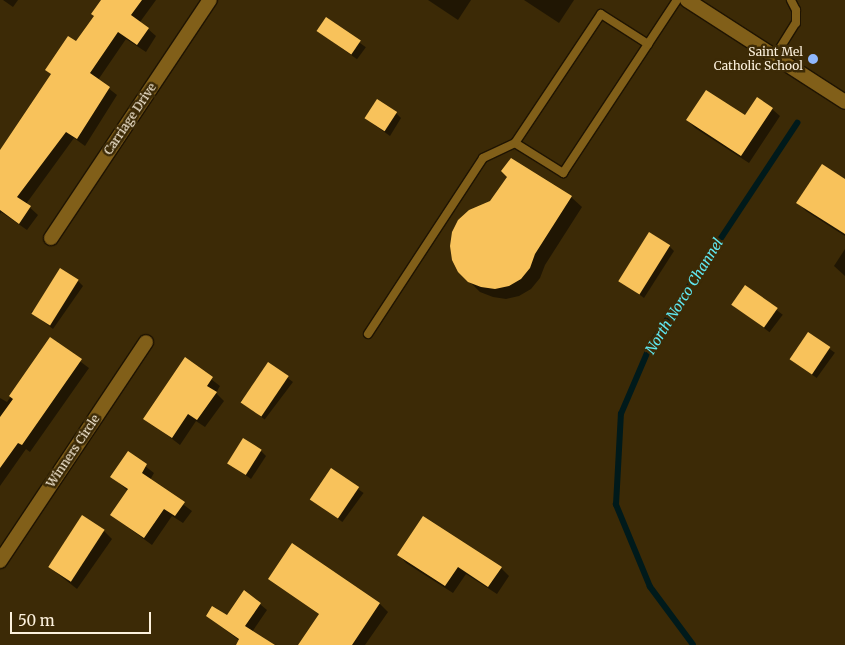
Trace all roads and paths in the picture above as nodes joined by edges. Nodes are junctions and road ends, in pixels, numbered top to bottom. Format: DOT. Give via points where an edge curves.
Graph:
graph roads {
  1 [pos="210,0"];
  2 [pos="677,0"];
  3 [pos="687,0"];
  4 [pos="791,0"];
  5 [pos="648,44"];
  6 [pos="774,56"];
  7 [pos="845,102"];
  8 [pos="515,143"];
  9 [pos="51,238"];
  10 [pos="368,334"];
  11 [pos="146,342"];
  12 [pos="0,560"];
  1 -- 9 [label="street, Carriage Drive"];
  2 -- 5 [label="lane"];
  3 -- 6 [label="street"];
  4 -- 6 [label="lane" via="796,10 796,23"];
  5 -- 8 [label="lane" via="601,14"];
  5 -- 8 [label="lane" via="563,174"];
  6 -- 7 [label="street"];
  8 -- 10 [label="lane" via="483,158"];
  11 -- 12 [label="street, Winners Circle"];
}
